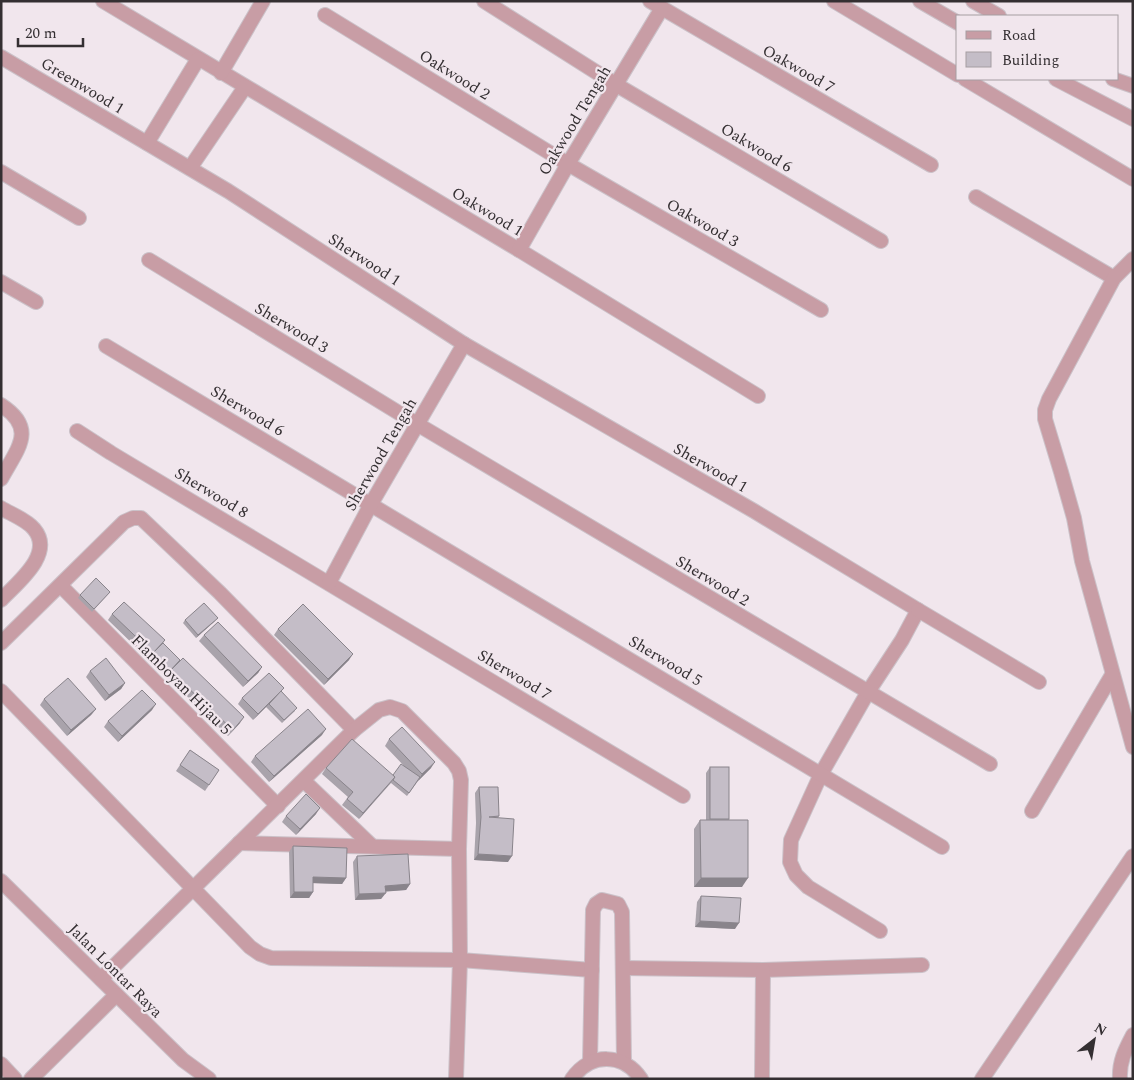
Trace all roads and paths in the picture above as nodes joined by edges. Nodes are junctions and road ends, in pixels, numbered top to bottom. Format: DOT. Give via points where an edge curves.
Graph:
graph roads {
  1 [pos="103,1"];
  2 [pos="263,1"];
  3 [pos="484,1"];
  4 [pos="834,1"];
  5 [pos="920,1"];
  6 [pos="973,1"];
  7 [pos="656,5"];
  8 [pos="325,14"];
  9 [pos="997,15"];
  10 [pos="956,22"];
  11 [pos="1,57"];
  12 [pos="198,59"];
  13 [pos="221,73"];
  14 [pos="956,74"];
  15 [pos="966,80"];
  16 [pos="1058,80"];
  17 [pos="1116,80"];
  18 [pos="615,84"];
  19 [pos="1133,86"];
  20 [pos="245,87"];
  21 [pos="1133,118"];
  22 [pos="147,143"];
  23 [pos="568,164"];
  24 [pos="931,165"];
  25 [pos="190,168"];
  26 [pos="1,172"];
  27 [pos="1133,179"];
  28 [pos="976,197"];
  29 [pos="79,218"];
  30 [pos="881,241"];
  31 [pos="519,250"];
  32 [pos="1133,259"];
  33 [pos="149,260"];
  34 [pos="1114,278"];
  35 [pos="1,282"];
  36 [pos="36,302"];
  37 [pos="821,310"];
  38 [pos="464,344"];
  39 [pos="106,346"];
  40 [pos="758,396"];
  41 [pos="1,405"];
  42 [pos="417,424"];
  43 [pos="77,431"];
  44 [pos="1,480"];
  45 [pos="371,504"];
  46 [pos="1,508"];
  47 [pos="329,583"];
  48 [pos="61,586"];
  49 [pos="1,600"];
  50 [pos="918,610"];
  51 [pos="1,643"];
  52 [pos="1112,675"];
  53 [pos="1039,682"];
  54 [pos="1,691"];
  55 [pos="868,692"];
  56 [pos="354,730"];
  57 [pos="1133,746"];
  58 [pos="990,764"];
  59 [pos="822,774"];
  60 [pos="304,780"];
  61 [pos="683,796"];
  62 [pos="278,806"];
  63 [pos="1032,811"];
  64 [pos="239,843"];
  65 [pos="372,846"];
  66 [pos="942,847"];
  67 [pos="459,849"];
  68 [pos="1133,856"];
  69 [pos="1,881"];
  70 [pos="193,890"];
  71 [pos="880,931"];
  72 [pos="460,960"];
  73 [pos="922,965"];
  74 [pos="623,968"];
  75 [pos="592,970"];
  76 [pos="763,970"];
  77 [pos="101,980"];
  78 [pos="116,995"];
  79 [pos="1133,1035"];
  80 [pos="590,1062"];
  81 [pos="624,1062"];
  82 [pos="1,1064"];
  83 [pos="207,1078"];
  84 [pos="15,1079"];
  85 [pos="31,1079"];
  86 [pos="456,1079"];
  87 [pos="572,1079"];
  88 [pos="641,1079"];
  89 [pos="762,1079"];
  90 [pos="982,1079"];
  91 [pos="1120,1079"];
  1 -- 12 [label="street, Oakwood 1"];
  2 -- 13 [label="street"];
  3 -- 18 [label="street, Oakwood 6"];
  4 -- 14 [label="street"];
  5 -- 10 [label="street"];
  6 -- 9 [label="street"];
  7 -- 18 [label="street, Oakwood Tengah"];
  7 -- 24 [label="street, Oakwood 7"];
  8 -- 23 [label="street, Oakwood 2"];
  11 -- 22 [label="street, Greenwood 1"];
  12 -- 13 [label="street, Oakwood 1"];
  12 -- 22 [label="street"];
  13 -- 20 [label="street, Oakwood 1"];
  15 -- 27 [label="street"];
  16 -- 21 [label="street"];
  17 -- 19 [label="street"];
  18 -- 23 [label="street, Oakwood Tengah"];
  18 -- 30 [label="street, Oakwood 6"];
  20 -- 25 [label="street"];
  20 -- 31 [label="street, Oakwood 1"];
  22 -- 25 [label="street, Sherwood 1"];
  23 -- 31 [label="street, Oakwood Tengah"];
  23 -- 37 [label="street, Oakwood 3"];
  25 -- 38 [label="street, Sherwood 1"];
  26 -- 29 [label="street"];
  28 -- 34 [label="street"];
  31 -- 40 [label="street, Oakwood 1"];
  32 -- 34 [label="street"];
  33 -- 42 [label="street, Sherwood 3"];
  34 -- 52 [label="street" via="1045,410"];
  35 -- 36 [label="street"];
  38 -- 42 [label="street, Sherwood Tengah"];
  38 -- 50 [label="street, Sherwood 1"];
  39 -- 45 [label="street, Sherwood 6"];
  41 -- 44 [label="street" via="22,425 22,439"];
  42 -- 45 [label="street, Sherwood Tengah"];
  42 -- 55 [label="street, Sherwood 2"];
  43 -- 47 [label="street, Sherwood 8"];
  45 -- 47 [label="street, Sherwood Tengah"];
  45 -- 59 [label="street, Sherwood 5"];
  46 -- 49 [label="street" via="33,528 40,538 40,550 35,563"];
  47 -- 61 [label="street, Sherwood 7"];
  48 -- 51 [label="street"];
  48 -- 56 [label="street" via="124,522 141,518 220,593"];
  48 -- 62 [label="street, Flamboyan Hijau 5"];
  50 -- 53 [label="street, Sherwood 1"];
  50 -- 55 [label="street"];
  52 -- 57 [label="street"];
  52 -- 63 [label="street"];
  54 -- 70 [label="street"];
  55 -- 58 [label="street, Sherwood 2"];
  55 -- 59 [label="street"];
  56 -- 60 [label="street"];
  56 -- 67 [label="street" via="379,710 390,707 402,711 454,763 461,780"];
  59 -- 66 [label="street, Sherwood 5"];
  59 -- 71 [label="street" via="791,840 790,862 796,875 808,887"];
  60 -- 62 [label="street"];
  60 -- 65 [label="street"];
  62 -- 64 [label="street"];
  64 -- 65 [label="street"];
  64 -- 70 [label="street"];
  65 -- 67 [label="street"];
  67 -- 72 [label="street"];
  68 -- 90 [label="street"];
  69 -- 77 [label="street, Jalan Lontar Raya"];
  70 -- 72 [label="street" via="250,948 270,958"];
  70 -- 77 [label="street"];
  72 -- 75 [label="street"];
  72 -- 86 [label="street"];
  73 -- 76 [label="street"];
  74 -- 75 [label="street" via="621,907 602,900 593,910"];
  74 -- 76 [label="street"];
  74 -- 81 [label="street"];
  75 -- 80 [label="street"];
  76 -- 89 [label="street"];
  77 -- 78 [label="street, Jalan Lontar Raya"];
  78 -- 83 [label="street, Jalan Lontar Raya" via="183,1060"];
  78 -- 85 [label="street"];
  79 -- 91 [label="street" via="1122,1055"];
  80 -- 81 [label="street" via="607,1058"];
  80 -- 87 [label="street"];
  81 -- 88 [label="street"];
  82 -- 84 [label="street"];
}
